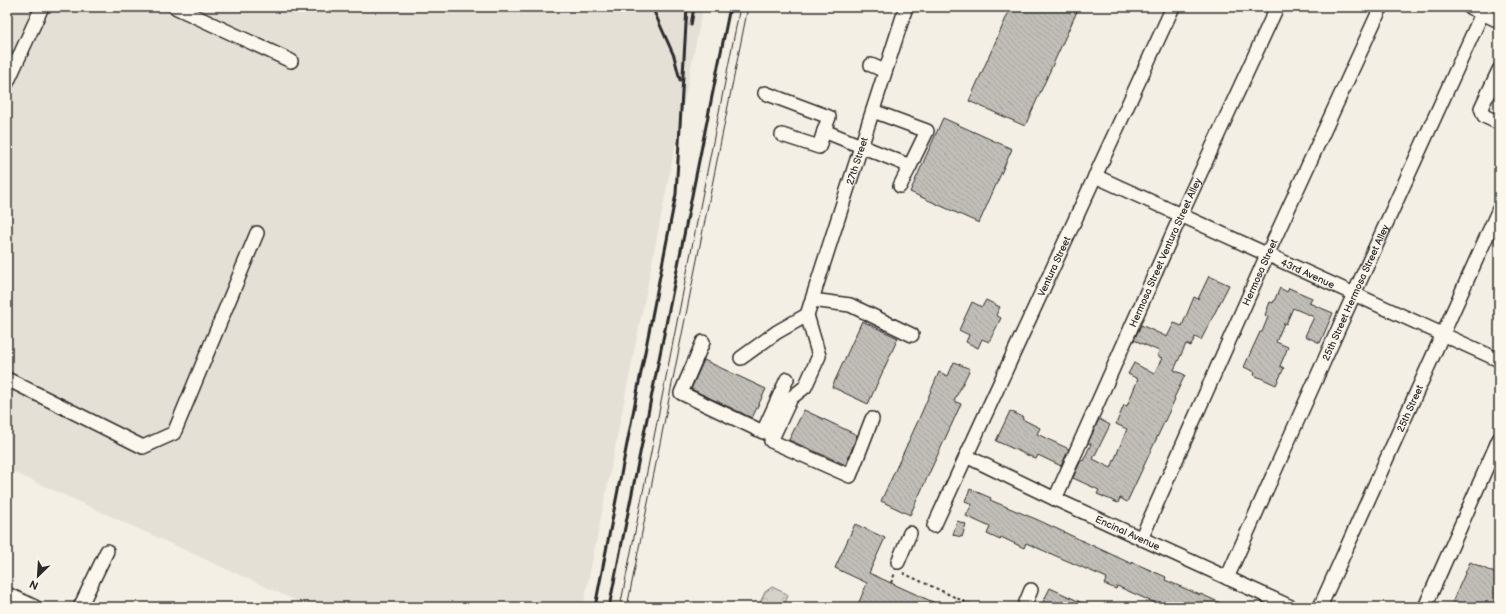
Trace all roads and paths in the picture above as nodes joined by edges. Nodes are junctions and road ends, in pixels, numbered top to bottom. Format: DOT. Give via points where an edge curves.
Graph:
graph roads {
  1 [pos="42,7"];
  2 [pos="175,7"];
  3 [pos="906,7"];
  4 [pos="1173,7"];
  5 [pos="1277,7"];
  6 [pos="1381,7"];
  7 [pos="1469,7"];
  8 [pos="1484,10"];
  9 [pos="1499,21"];
  10 [pos="291,61"];
  11 [pos="871,65"];
  12 [pos="1499,70"];
  13 [pos="885,71"];
  14 [pos="7,83"];
  15 [pos="765,93"];
  16 [pos="873,111"];
  17 [pos="1499,123"];
  18 [pos="824,131"];
  19 [pos="782,135"];
  20 [pos="862,146"];
  21 [pos="910,166"];
  22 [pos="1095,176"];
  23 [pos="900,186"];
  24 [pos="1499,209"];
  25 [pos="1181,216"];
  26 [pos="257,233"];
  27 [pos="1267,255"];
  28 [pos="1354,294"];
  29 [pos="812,300"];
  30 [pos="807,315"];
  31 [pos="1442,334"];
  32 [pos="912,335"];
  33 [pos="703,342"];
  34 [pos="741,358"];
  35 [pos="1499,360"];
  36 [pos="7,379"];
  37 [pos="787,379"];
  38 [pos="872,419"];
  39 [pos="1499,439"];
  40 [pos="966,456"];
  41 [pos="1055,499"];
  42 [pos="934,526"];
  43 [pos="910,533"];
  44 [pos="1141,539"];
  45 [pos="107,551"];
  46 [pos="899,568"];
  47 [pos="1227,578"];
  48 [pos="891,583"];
  49 [pos="1031,590"];
  50 [pos="7,594"];
  51 [pos="35,607"];
  52 [pos="80,607"];
  53 [pos="976,607"];
  54 [pos="1024,607"];
  55 [pos="1291,607"];
  56 [pos="1320,607"];
  57 [pos="1425,607"];
  1 -- 14 [label="street"];
  2 -- 10 [label="street"];
  3 -- 13 [label="street, 27th Street"];
  4 -- 22 [label="street, Ventura Street"];
  5 -- 25 [label="street, Hermosa Street Ventura Street Alley"];
  6 -- 27 [label="street, Hermosa Street"];
  7 -- 8 [label="street"];
  8 -- 9 [label="street"];
  8 -- 28 [label="street, 25th Street Hermosa Street Alley"];
  11 -- 13 [label="street"];
  12 -- 17 [label="street" via="1481,108 1484,116"];
  13 -- 16 [label="street, 27th Street"];
  15 -- 18 [label="street" via="829,118"];
  16 -- 20 [label="street, 27th Street"];
  16 -- 21 [label="street" via="927,131"];
  18 -- 19 [label="street" via="818,147"];
  18 -- 20 [label="street"];
  20 -- 21 [label="street"];
  20 -- 29 [label="street, 27th Street"];
  21 -- 23 [label="street"];
  22 -- 25 [label="street, 43rd Avenue"];
  22 -- 40 [label="street, Ventura Street"];
  24 -- 31 [label="street, 25th Street"];
  25 -- 27 [label="street, 43rd Avenue"];
  25 -- 41 [label="street, Hermosa Street Ventura Street Alley"];
  26 -- 36 [label="street" via="174,433 143,447"];
  27 -- 28 [label="street, 43rd Avenue"];
  27 -- 44 [label="street, Hermosa Street"];
  28 -- 31 [label="street, 43rd Avenue"];
  28 -- 47 [label="street, 25th Street Hermosa Street Alley"];
  29 -- 30 [label="street, 27th Street"];
  29 -- 32 [label="street" via="850,305"];
  30 -- 34 [label="street" via="777,332"];
  30 -- 38 [label="street" via="820,356 805,387 791,398 771,441 850,476"];
  31 -- 35 [label="street, 43rd Avenue"];
  31 -- 56 [label="street, 25th Street"];
  33 -- 37 [label="street" via="680,393 764,432"];
  39 -- 57 [label="street"];
  40 -- 41 [label="street, Encinal Avenue"];
  40 -- 42 [label="street, Ventura Street"];
  41 -- 44 [label="street, Encinal Avenue"];
  43 -- 46 [label="street"];
  44 -- 47 [label="street, Encinal Avenue"];
  45 -- 52 [label="street"];
  46 -- 48 [label="path"];
  46 -- 53 [label="path"];
  47 -- 55 [label="street, Encinal Avenue"];
  49 -- 54 [label="street"];
  50 -- 51 [label="street"];
}
